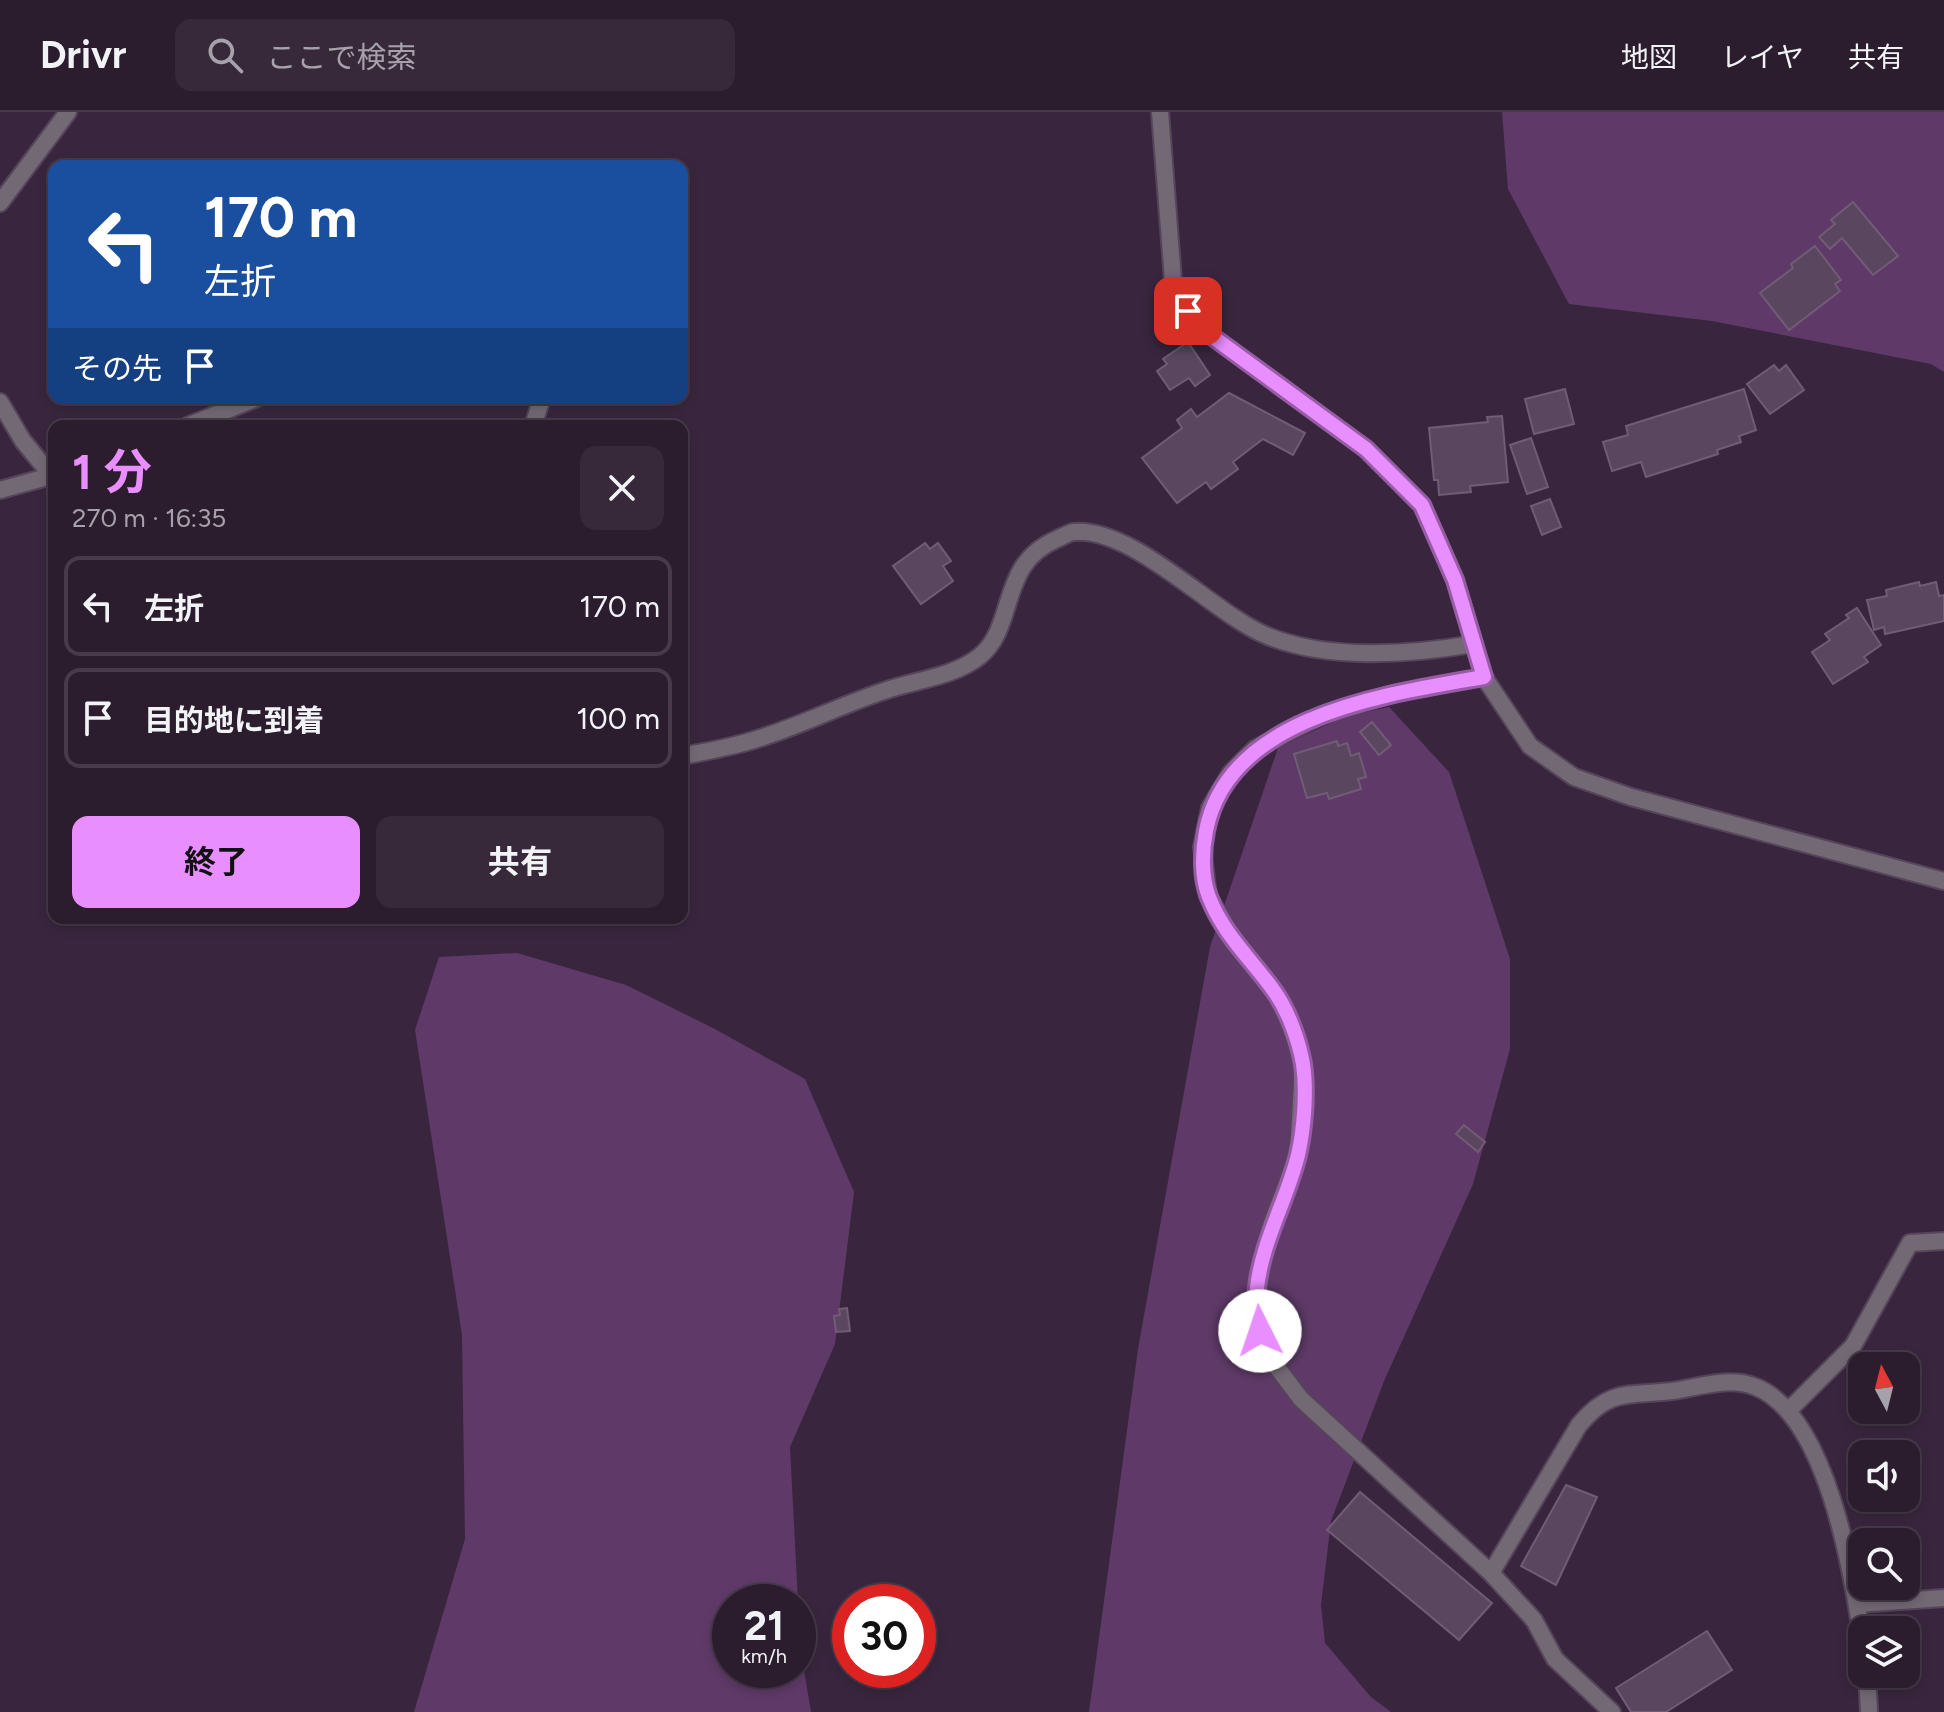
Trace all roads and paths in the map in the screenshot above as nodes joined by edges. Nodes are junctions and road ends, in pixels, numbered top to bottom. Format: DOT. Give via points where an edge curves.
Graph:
graph roads {
  1 [pos="68,112"];
  2 [pos="1160,112"];
  3 [pos="0,203"];
  4 [pos="0,402"];
  5 [pos="242,404"];
  6 [pos="202,420"];
  7 [pos="48,470"];
  8 [pos="48,477"];
  9 [pos="0,490"];
  10 [pos="1473,644"];
  11 [pos="1484,677"];
  12 [pos="688,755"];
  13 [pos="1944,881"];
  14 [pos="1944,1241"];
  15 [pos="1789,1410"];
  16 [pos="1491,1573"];
  17 [pos="1944,1598"];
  18 [pos="1857,1604"];
  19 [pos="1859,1616"];
  20 [pos="1868,1688"];
  21 [pos="1612,1712"];
  22 [pos="1869,1712"];
  1 -- 3 [label="street"];
  2 -- 10 [label="street" via="1174,293 1202,329 1366,449 1422,505 1455,580"];
  4 -- 7 [label="street"];
  5 -- 6 [label="street"];
  8 -- 9 [label="street"];
  10 -- 11 [label="street"];
  10 -- 12 [label="street" via="1425,652 1307,647 1263,634 1117,539 1073,532 1037,547 1010,589 997,633 981,655 958,669 747,742"];
  11 -- 13 [label="street" via="1530,746 1574,777 1738,828"];
  11 -- 16 [label="street" via="1392,694 1322,715 1255,749 1231,773 1210,808 1202,847 1208,896 1234,942 1276,993 1303,1065 1298,1155 1272,1223 1257,1289 1260,1331 1273,1362 1301,1399"];
  14 -- 15 [label="street" via="1910,1243 1853,1346"];
  15 -- 16 [label="street" via="1757,1387 1729,1381 1623,1395 1597,1404 1579,1425"];
  15 -- 18 [label="street" via="1824,1473 1849,1553"];
  16 -- 21 [label="street" via="1534,1620 1555,1659"];
  17 -- 18 [label="street"];
  18 -- 19 [label="street"];
  20 -- 22 [label="street"];
}
